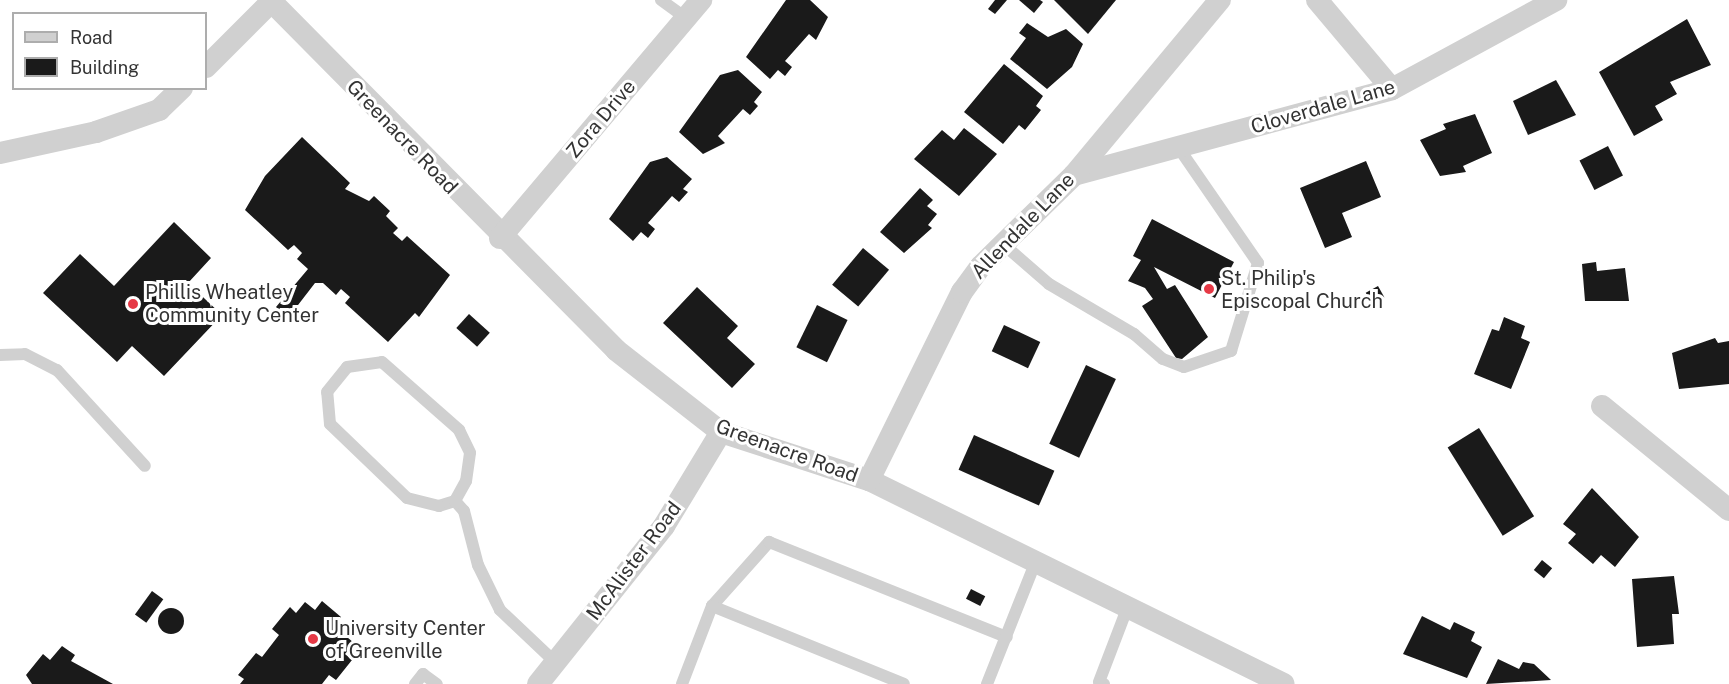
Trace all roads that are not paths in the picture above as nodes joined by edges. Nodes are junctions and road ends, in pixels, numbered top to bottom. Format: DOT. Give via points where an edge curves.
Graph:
graph roads {
  1 [pos="271,0"];
  2 [pos="661,0"];
  3 [pos="701,0"];
  4 [pos="1220,0"];
  5 [pos="1317,0"];
  6 [pos="1556,0"];
  7 [pos="686,18"];
  8 [pos="207,66"];
  9 [pos="1392,89"];
  10 [pos="180,90"];
  11 [pos="1178,147"];
  12 [pos="0,153"];
  13 [pos="1074,176"];
  14 [pos="500,238"];
  15 [pos="1003,244"];
  16 [pos="0,355"];
  17 [pos="1602,406"];
  18 [pos="721,432"];
  19 [pos="145,466"];
  20 [pos="869,480"];
  21 [pos="455,501"];
  22 [pos="1729,510"];
  23 [pos="1036,561"];
  24 [pos="712,606"];
  25 [pos="1128,606"];
  26 [pos="1007,637"];
  27 [pos="556,663"];
  28 [pos="415,684"];
  29 [pos="436,684"];
  30 [pos="538,684"];
  31 [pos="682,684"];
  32 [pos="904,684"];
  33 [pos="987,684"];
  34 [pos="1104,684"];
  35 [pos="1284,684"];
  1 -- 8 [label="street"];
  1 -- 14 [label="street, Greenacre Road"];
  2 -- 7 [label="lane"];
  3 -- 7 [label="street, Zora Drive"];
  4 -- 13 [label="street, Allendale Lane"];
  5 -- 9 [label="street"];
  6 -- 9 [label="street, Cloverdale Lane"];
  7 -- 14 [label="street, Zora Drive"];
  9 -- 11 [label="street, Cloverdale Lane"];
  10 -- 12 [label="street" via="159,110 96,132"];
  11 -- 13 [label="street, Cloverdale Lane"];
  11 -- 15 [label="lane" via="1258,263 1231,351 1184,367 1163,359 1134,334 1049,284"];
  13 -- 15 [label="street, Allendale Lane"];
  14 -- 18 [label="street, Greenacre Road" via="616,350"];
  15 -- 20 [label="street, Allendale Lane" via="962,292"];
  16 -- 19 [label="lane" via="25,354 57,370"];
  17 -- 22 [label="street"];
  18 -- 20 [label="street, Greenacre Road"];
  18 -- 27 [label="street, McAlister Road" via="664,526"];
  20 -- 23 [label="street, Greenacre Road"];
  21 -- 21 [label="lane" via="466,481 470,453 459,430 382,362 347,367 327,392 330,424 407,498 439,506"];
  21 -- 27 [label="lane" via="464,511 478,565 500,610"];
  23 -- 25 [label="street, Greenacre Road"];
  23 -- 26 [label="lane"];
  24 -- 26 [label="lane" via="769,542"];
  24 -- 31 [label="lane"];
  24 -- 32 [label="lane"];
  25 -- 34 [label="lane" via="1099,681"];
  25 -- 35 [label="street, Greenacre Road"];
  26 -- 33 [label="lane"];
  27 -- 30 [label="street, McAlister Road"];
  28 -- 29 [label="lane" via="423,674"];
}
